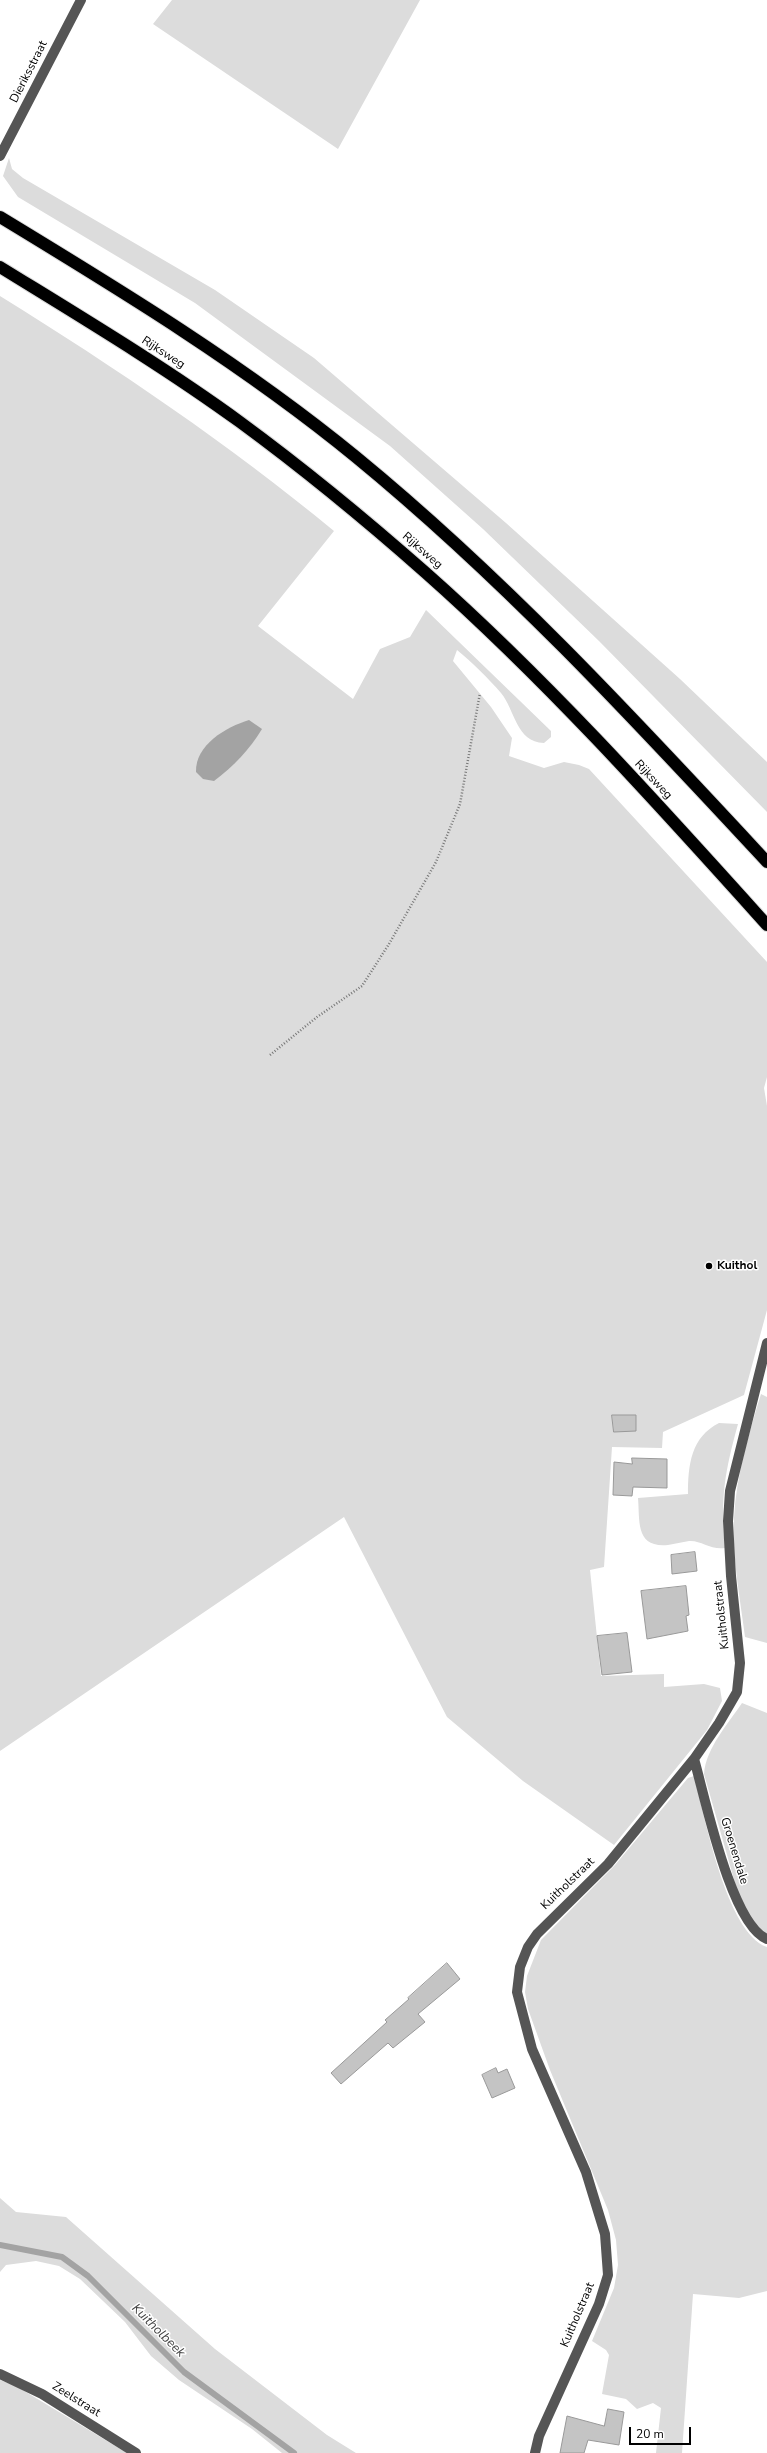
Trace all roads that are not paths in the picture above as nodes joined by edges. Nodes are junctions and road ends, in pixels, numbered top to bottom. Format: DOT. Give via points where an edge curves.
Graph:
graph roads {
  1 [pos="81,0"];
  2 [pos="0,156"];
  3 [pos="0,217"];
  4 [pos="0,267"];
  5 [pos="767,862"];
  6 [pos="767,925"];
  7 [pos="767,1343"];
  8 [pos="694,1759"];
  9 [pos="767,1939"];
  10 [pos="0,2374"];
  11 [pos="136,2453"];
  12 [pos="535,2453"];
  1 -- 2 [label="street, Dieriksstraat"];
  3 -- 5 [label="highway" via="142,304 224,359 296,410 419,510 494,577 567,650"];
  4 -- 6 [label="highway, Rijksweg" via="137,352 240,422 428,574 584,728"];
  7 -- 8 [label="street, Kuitholstraat" via="730,1491 728,1520 731,1576 740,1663 737,1692"];
  8 -- 9 [label="street, Groenendale" via="730,1885 751,1928"];
  8 -- 12 [label="street, Kuitholstraat" via="608,1864 537,1934 528,1947 520,1968 517,1992 532,2049 586,2172 605,2234 608,2275 598,2304 539,2436"];
  10 -- 11 [label="street, Zeelstraat" via="42,2394"];
}
